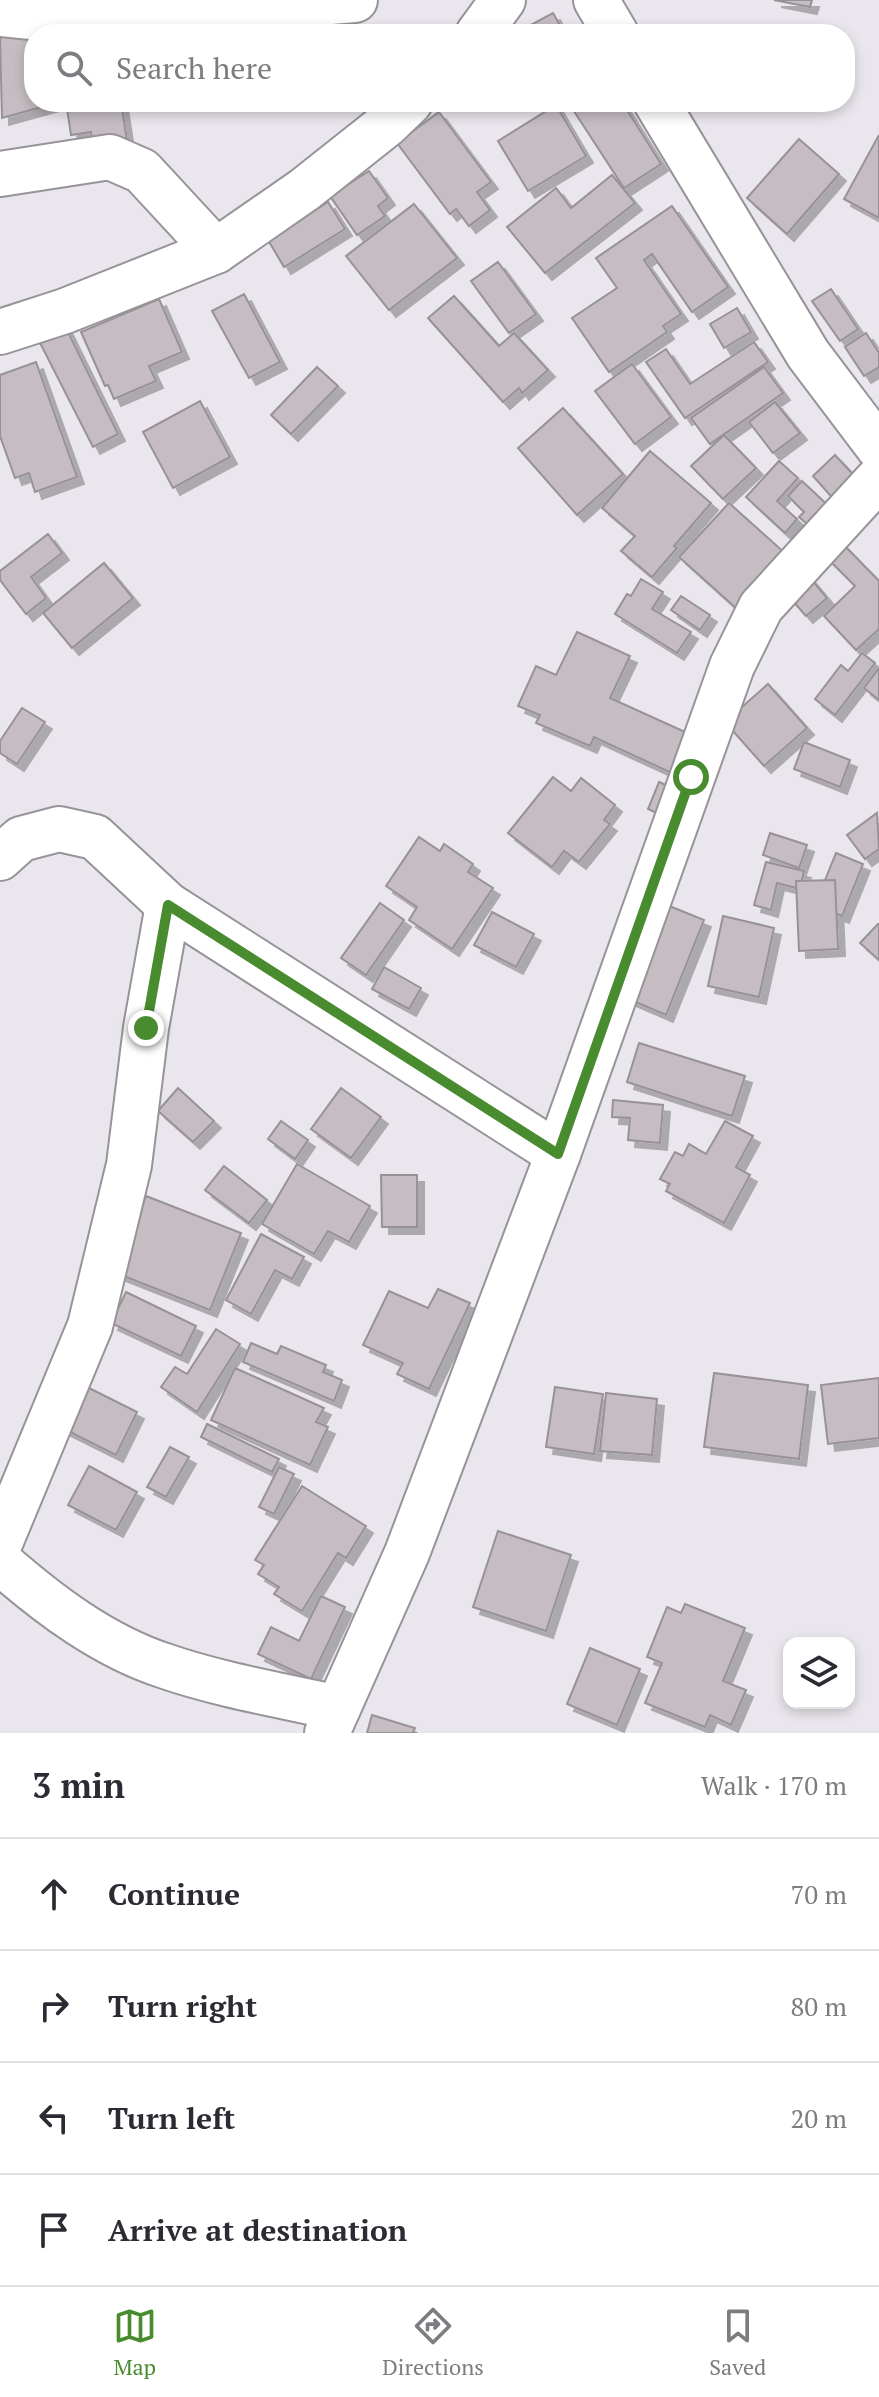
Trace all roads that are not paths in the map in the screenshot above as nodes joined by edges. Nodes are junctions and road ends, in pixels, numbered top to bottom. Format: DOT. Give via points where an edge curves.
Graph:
graph roads {
  1 [pos="352,0"];
  2 [pos="503,0"];
  3 [pos="596,0"];
  4 [pos="0,14"];
  5 [pos="485,24"];
  6 [pos="610,24"];
  7 [pos="400,112"];
  8 [pos="662,112"];
  9 [pos="0,174"];
  10 [pos="216,251"];
  11 [pos="0,332"];
  12 [pos="879,448"];
  13 [pos="879,478"];
  14 [pos="0,858"];
  15 [pos="168,905"];
  16 [pos="558,1154"];
  17 [pos="0,1543"];
  18 [pos="0,1562"];
  19 [pos="332,1721"];
  1 -- 4 [label="street" via="80,22"];
  2 -- 5 [label="street"];
  3 -- 6 [label="street"];
  7 -- 10 [label="street" via="304,190"];
  8 -- 12 [label="street" via="808,354"];
  9 -- 10 [label="street" via="110,157 142,171"];
  10 -- 11 [label="street"];
  13 -- 16 [label="street" via="761,607 732,666"];
  14 -- 15 [label="street" via="21,839 59,829 95,837"];
  15 -- 16 [label="street"];
  15 -- 17 [label="street" via="129,1165 90,1326"];
  16 -- 19 [label="street" via="407,1553"];
  18 -- 19 [label="street" via="98,1636 163,1666"];
}
